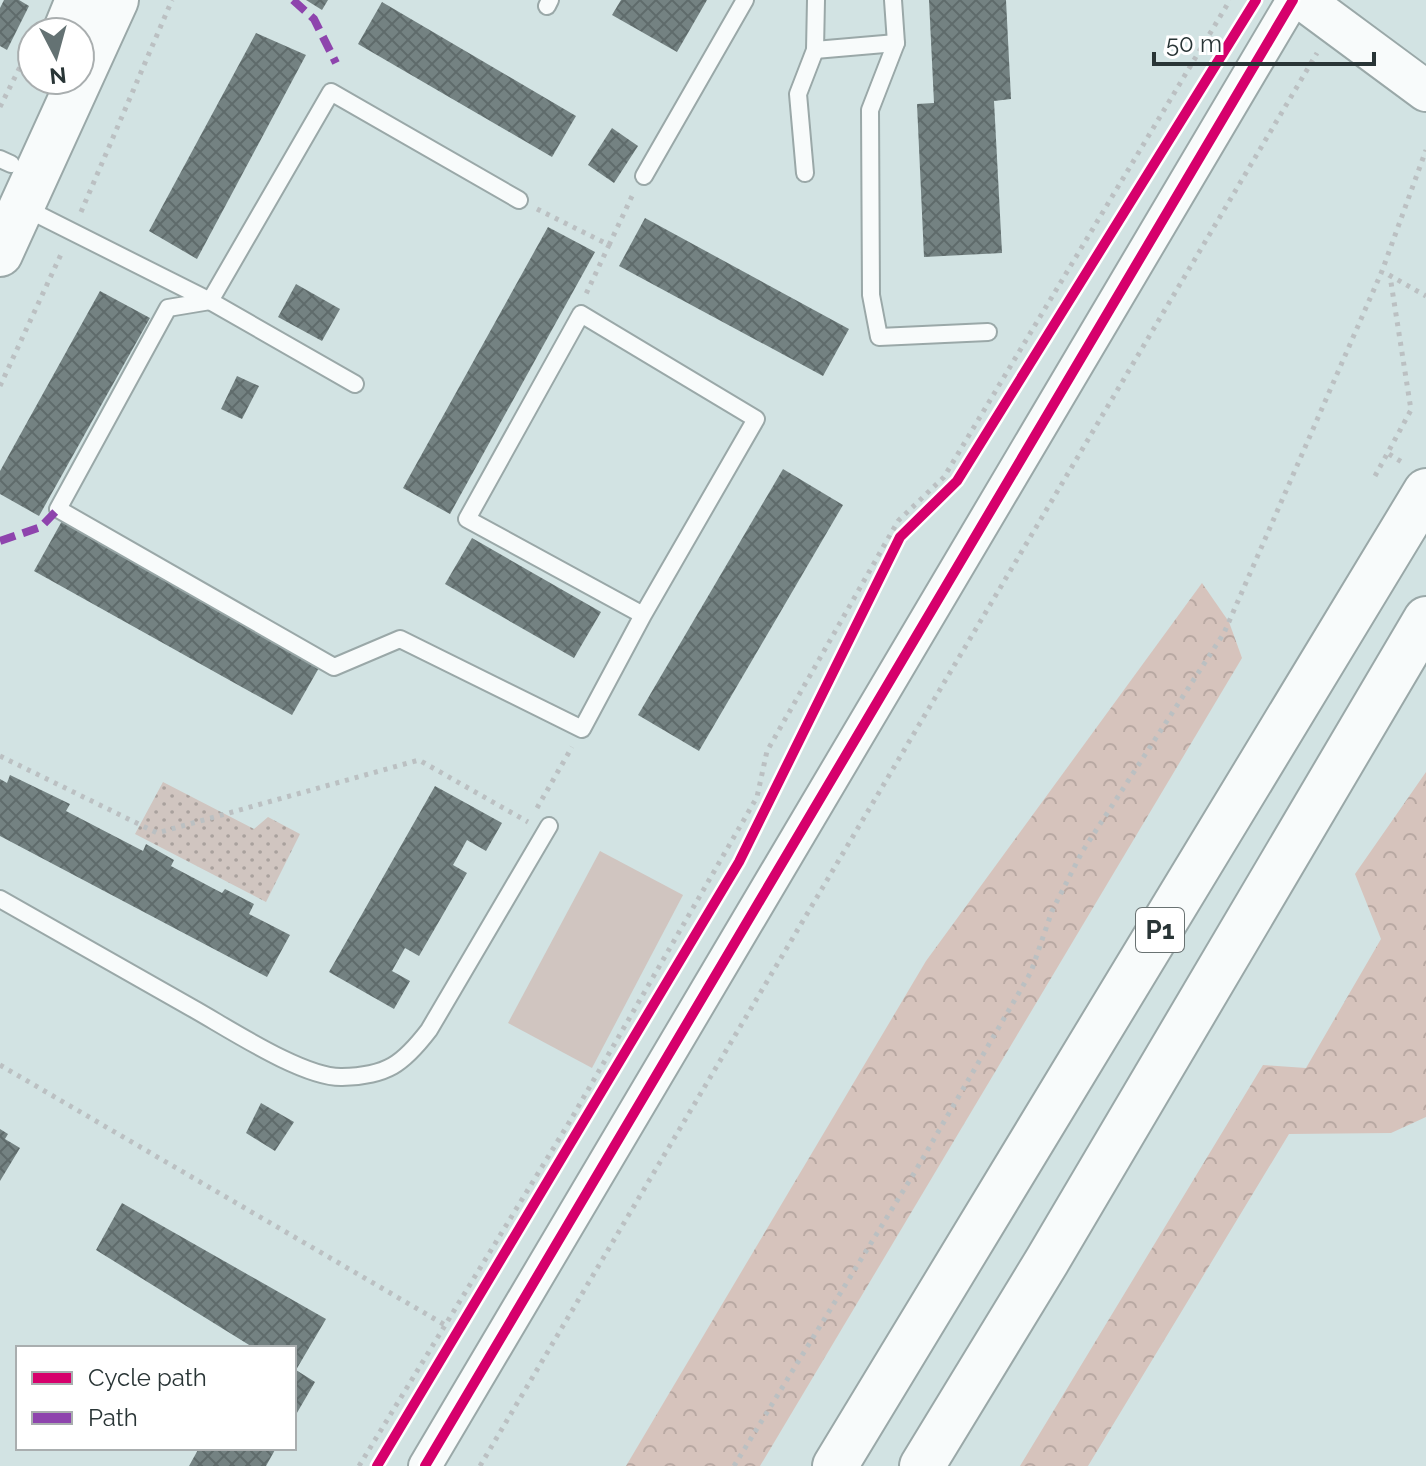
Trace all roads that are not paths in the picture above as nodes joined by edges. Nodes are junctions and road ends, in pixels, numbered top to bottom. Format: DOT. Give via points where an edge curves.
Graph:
graph roads {
  1 [pos="116,0"];
  2 [pos="745,0"];
  3 [pos="816,0"];
  4 [pos="893,0"];
  5 [pos="1293,0"];
  6 [pos="1303,0"];
  7 [pos="896,43"];
  8 [pos="815,50"];
  9 [pos="1426,91"];
  10 [pos="41,96"];
  11 [pos="805,173"];
  12 [pos="644,176"];
  13 [pos="8,179"];
  14 [pos="519,200"];
  15 [pos="0,254"];
  16 [pos="210,301"];
  17 [pos="988,332"];
  18 [pos="355,384"];
  19 [pos="1426,491"];
  20 [pos="643,615"];
  21 [pos="1425,623"];
  22 [pos="549,826"];
  23 [pos="0,899"];
  24 [pos="425,1466"];
  25 [pos="835,1466"];
  26 [pos="922,1466"];
  1 -- 13 [label="main road"];
  2 -- 12 [label="lane"];
  3 -- 8 [label="lane"];
  4 -- 7 [label="lane"];
  5 -- 24 [label="street"];
  6 -- 9 [label="street"];
  7 -- 8 [label="lane"];
  7 -- 17 [label="lane" via="870,110 871,295 879,337"];
  8 -- 11 [label="lane" via="798,94"];
  10 -- 13 [label="main road"];
  13 -- 15 [label="main road"];
  13 -- 16 [label="lane" via="72,231"];
  14 -- 16 [label="lane" via="331,92"];
  16 -- 18 [label="lane"];
  16 -- 20 [label="lane" via="168,308 58,509 334,667 400,639 582,729"];
  19 -- 25 [label="main road, Р1"];
  20 -- 20 [label="lane" via="756,419 581,314 467,519"];
  21 -- 26 [label="main road, Р1"];
  22 -- 23 [label="lane" via="429,1030 406,1060 377,1073 339,1077 308,1069"];
}
